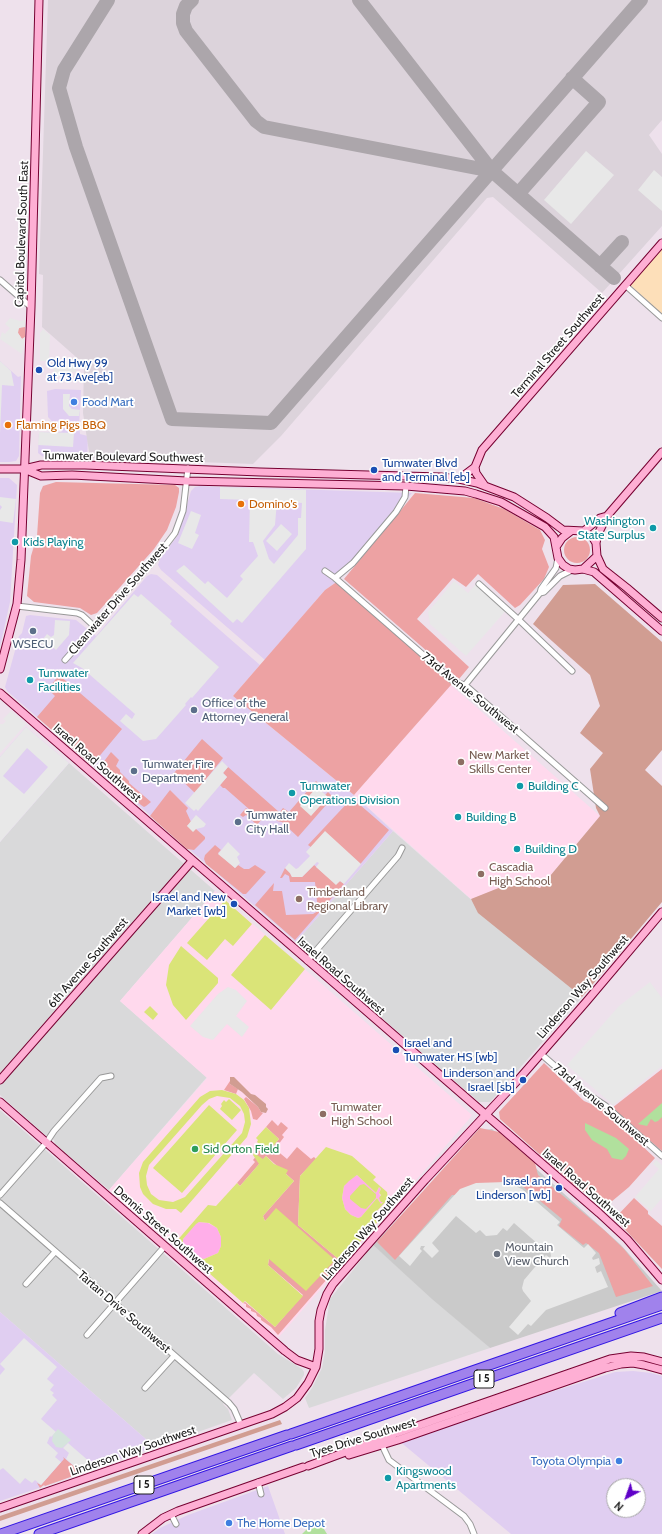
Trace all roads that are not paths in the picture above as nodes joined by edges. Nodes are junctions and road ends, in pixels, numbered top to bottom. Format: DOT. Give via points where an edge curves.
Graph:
graph roads {
  1 [pos="39,0"];
  2 [pos="662,243"];
  3 [pos="0,280"];
  4 [pos="625,285"];
  5 [pos="31,307"];
  6 [pos="662,318"];
  7 [pos="662,452"];
  8 [pos="475,467"];
  9 [pos="188,468"];
  10 [pos="0,469"];
  11 [pos="24,469"];
  12 [pos="459,479"];
  13 [pos="187,481"];
  14 [pos="406,486"];
  15 [pos="485,486"];
  16 [pos="607,516"];
  17 [pos="571,531"];
  18 [pos="584,531"];
  19 [pos="596,543"];
  20 [pos="556,547"];
  21 [pos="597,556"];
  22 [pos="558,558"];
  23 [pos="582,569"];
  24 [pos="572,570"];
  25 [pos="325,571"];
  26 [pos="335,578"];
  27 [pos="479,584"];
  28 [pos="540,593"];
  29 [pos="16,606"];
  30 [pos="662,618"];
  31 [pos="519,620"];
  32 [pos="95,626"];
  33 [pos="662,631"];
  34 [pos="65,660"];
  35 [pos="0,669"];
  36 [pos="572,671"];
  37 [pos="464,685"];
  38 [pos="0,693"];
  39 [pos="605,808"];
  40 [pos="402,848"];
  41 [pos="192,861"];
  42 [pos="662,912"];
  43 [pos="307,961"];
  44 [pos="540,1054"];
  45 [pos="112,1076"];
  46 [pos="0,1080"];
  47 [pos="0,1102"];
  48 [pos="485,1115"];
  49 [pos="46,1143"];
  50 [pos="662,1156"];
  51 [pos="0,1195"];
  52 [pos="0,1203"];
  53 [pos="165,1246"];
  54 [pos="55,1252"];
  55 [pos="662,1280"];
  56 [pos="26,1284"];
  57 [pos="662,1297"];
  58 [pos="115,1304"];
  59 [pos="662,1305"];
  60 [pos="662,1318"];
  61 [pos="87,1335"];
  62 [pos="174,1356"];
  63 [pos="507,1358"];
  64 [pos="662,1362"];
  65 [pos="316,1367"];
  66 [pos="662,1370"];
  67 [pos="145,1388"];
  68 [pos="241,1425"];
  69 [pos="380,1442"];
  70 [pos="303,1467"];
  71 [pos="258,1482"];
  72 [pos="261,1494"];
  73 [pos="0,1508"];
  74 [pos="171,1514"];
  75 [pos="176,1524"];
  76 [pos="1,1534"];
  77 [pos="39,1534"];
  78 [pos="142,1534"];
  79 [pos="474,1534"];
  1 -- 5 [label="street, Capitol Boulevard South East"];
  2 -- 4 [label="street, Terminal Street Southwest"];
  3 -- 5 [label="street"];
  4 -- 6 [label="street"];
  4 -- 8 [label="street, Terminal Street Southwest" via="482,450"];
  5 -- 11 [label="street, Capitol Boulevard South East"];
  7 -- 16 [label="street"];
  8 -- 12 [label="street, Terminal Street Southwest"];
  8 -- 15 [label="street"];
  9 -- 11 [label="street, Tumwater Boulevard Southwest" via="41,465"];
  9 -- 12 [label="street, Tumwater Boulevard Southwest"];
  9 -- 13 [label="street, Cleanwater Drive Southwest"];
  10 -- 11 [label="street"];
  11 -- 13 [label="street, Tumwater Boulevard Southwest" via="41,476 72,475"];
  11 -- 29 [label="street, Capitol Boulevard South East" via="21,560"];
  12 -- 15 [label="street, Tumwater Boulevard Southwest"];
  13 -- 14 [label="street, Tumwater Boulevard Southwest"];
  13 -- 32 [label="street, Cleanwater Drive Southwest" via="183,510 175,533"];
  14 -- 20 [label="street, Tumwater Boulevard Southwest" via="446,488 501,502 545,527 552,535"];
  14 -- 26 [label="street" via="405,498 396,512 353,562"];
  15 -- 17 [label="street, Tumwater Boulevard Southwest" via="514,497 561,529"];
  16 -- 18 [label="street" via="600,518"];
  16 -- 19 [label="street"];
  17 -- 18 [label="street"];
  17 -- 20 [label="street"];
  18 -- 19 [label="street"];
  19 -- 21 [label="street"];
  20 -- 22 [label="street"];
  21 -- 23 [label="street"];
  21 -- 30 [label="street" via="603,569"];
  22 -- 24 [label="street" via="563,565"];
  22 -- 28 [label="street" via="556,568"];
  23 -- 24 [label="street"];
  23 -- 33 [label="street" via="594,572"];
  24 -- 28 [label="street" via="560,576"];
  25 -- 26 [label="street, 73rd Avenue Southwest"];
  26 -- 37 [label="street, 73rd Avenue Southwest" via="453,681"];
  27 -- 31 [label="street"];
  28 -- 31 [label="street"];
  29 -- 32 [label="street" via="77,613"];
  29 -- 35 [label="street, Capitol Boulevard South East"];
  31 -- 36 [label="street"];
  31 -- 37 [label="street"];
  32 -- 34 [label="street, Cleanwater Drive Southwest"];
  37 -- 39 [label="street, 73rd Avenue Southwest"];
  38 -- 41 [label="street, Israel Road Southwest"];
  40 -- 43 [label="street" via="398,856"];
  41 -- 43 [label="street, Israel Road Southwest"];
  41 -- 46 [label="street, 6th Avenue Southwest"];
  42 -- 44 [label="street, Linderson Way Southwest"];
  43 -- 48 [label="street, Israel Road Southwest"];
  44 -- 48 [label="street, Linderson Way Southwest"];
  44 -- 50 [label="street, 73rd Avenue Southwest" via="586,1093 606,1106"];
  45 -- 49 [label="street" via="101,1078"];
  47 -- 49 [label="street, Dennis Street Southwest"];
  48 -- 55 [label="street, Israel Road Southwest" via="617,1230"];
  48 -- 65 [label="street, Linderson Way Southwest" via="333,1284 321,1310"];
  49 -- 51 [label="street"];
  49 -- 53 [label="street, Dennis Street Southwest"];
  52 -- 54 [label="street, Tartan Drive Southwest"];
  53 -- 58 [label="street"];
  53 -- 65 [label="street, Dennis Street Southwest" via="290,1355"];
  54 -- 56 [label="street"];
  54 -- 58 [label="street, Tartan Drive Southwest"];
  57 -- 63 [label="highway" via="551,1338"];
  58 -- 61 [label="street"];
  58 -- 62 [label="street, Tartan Drive Southwest"];
  59 -- 63 [label="highway, I 5"];
  60 -- 77 [label="highway, I 5"];
  62 -- 67 [label="street"];
  62 -- 68 [label="street, Tartan Drive Southwest" via="234,1409"];
  63 -- 76 [label="highway, I 5"];
  64 -- 69 [label="street, Tyee Drive Southwest" via="631,1356 610,1359"];
  65 -- 68 [label="street, Linderson Way Southwest" via="303,1391 289,1405"];
  66 -- 69 [label="street, Tyee Drive Southwest" via="633,1363 605,1368"];
  68 -- 73 [label="street, Linderson Way Southwest"];
  69 -- 69 [label="street, Tyee Drive Southwest" via="308,1466"];
  69 -- 79 [label="street" via="389,1460 464,1516"];
  70 -- 71 [label="street, Tyee Drive Southwest"];
  71 -- 72 [label="street"];
  71 -- 74 [label="street, Tyee Drive Southwest"];
  74 -- 75 [label="street"];
  74 -- 78 [label="street, Tyee Drive Southwest"];
}
